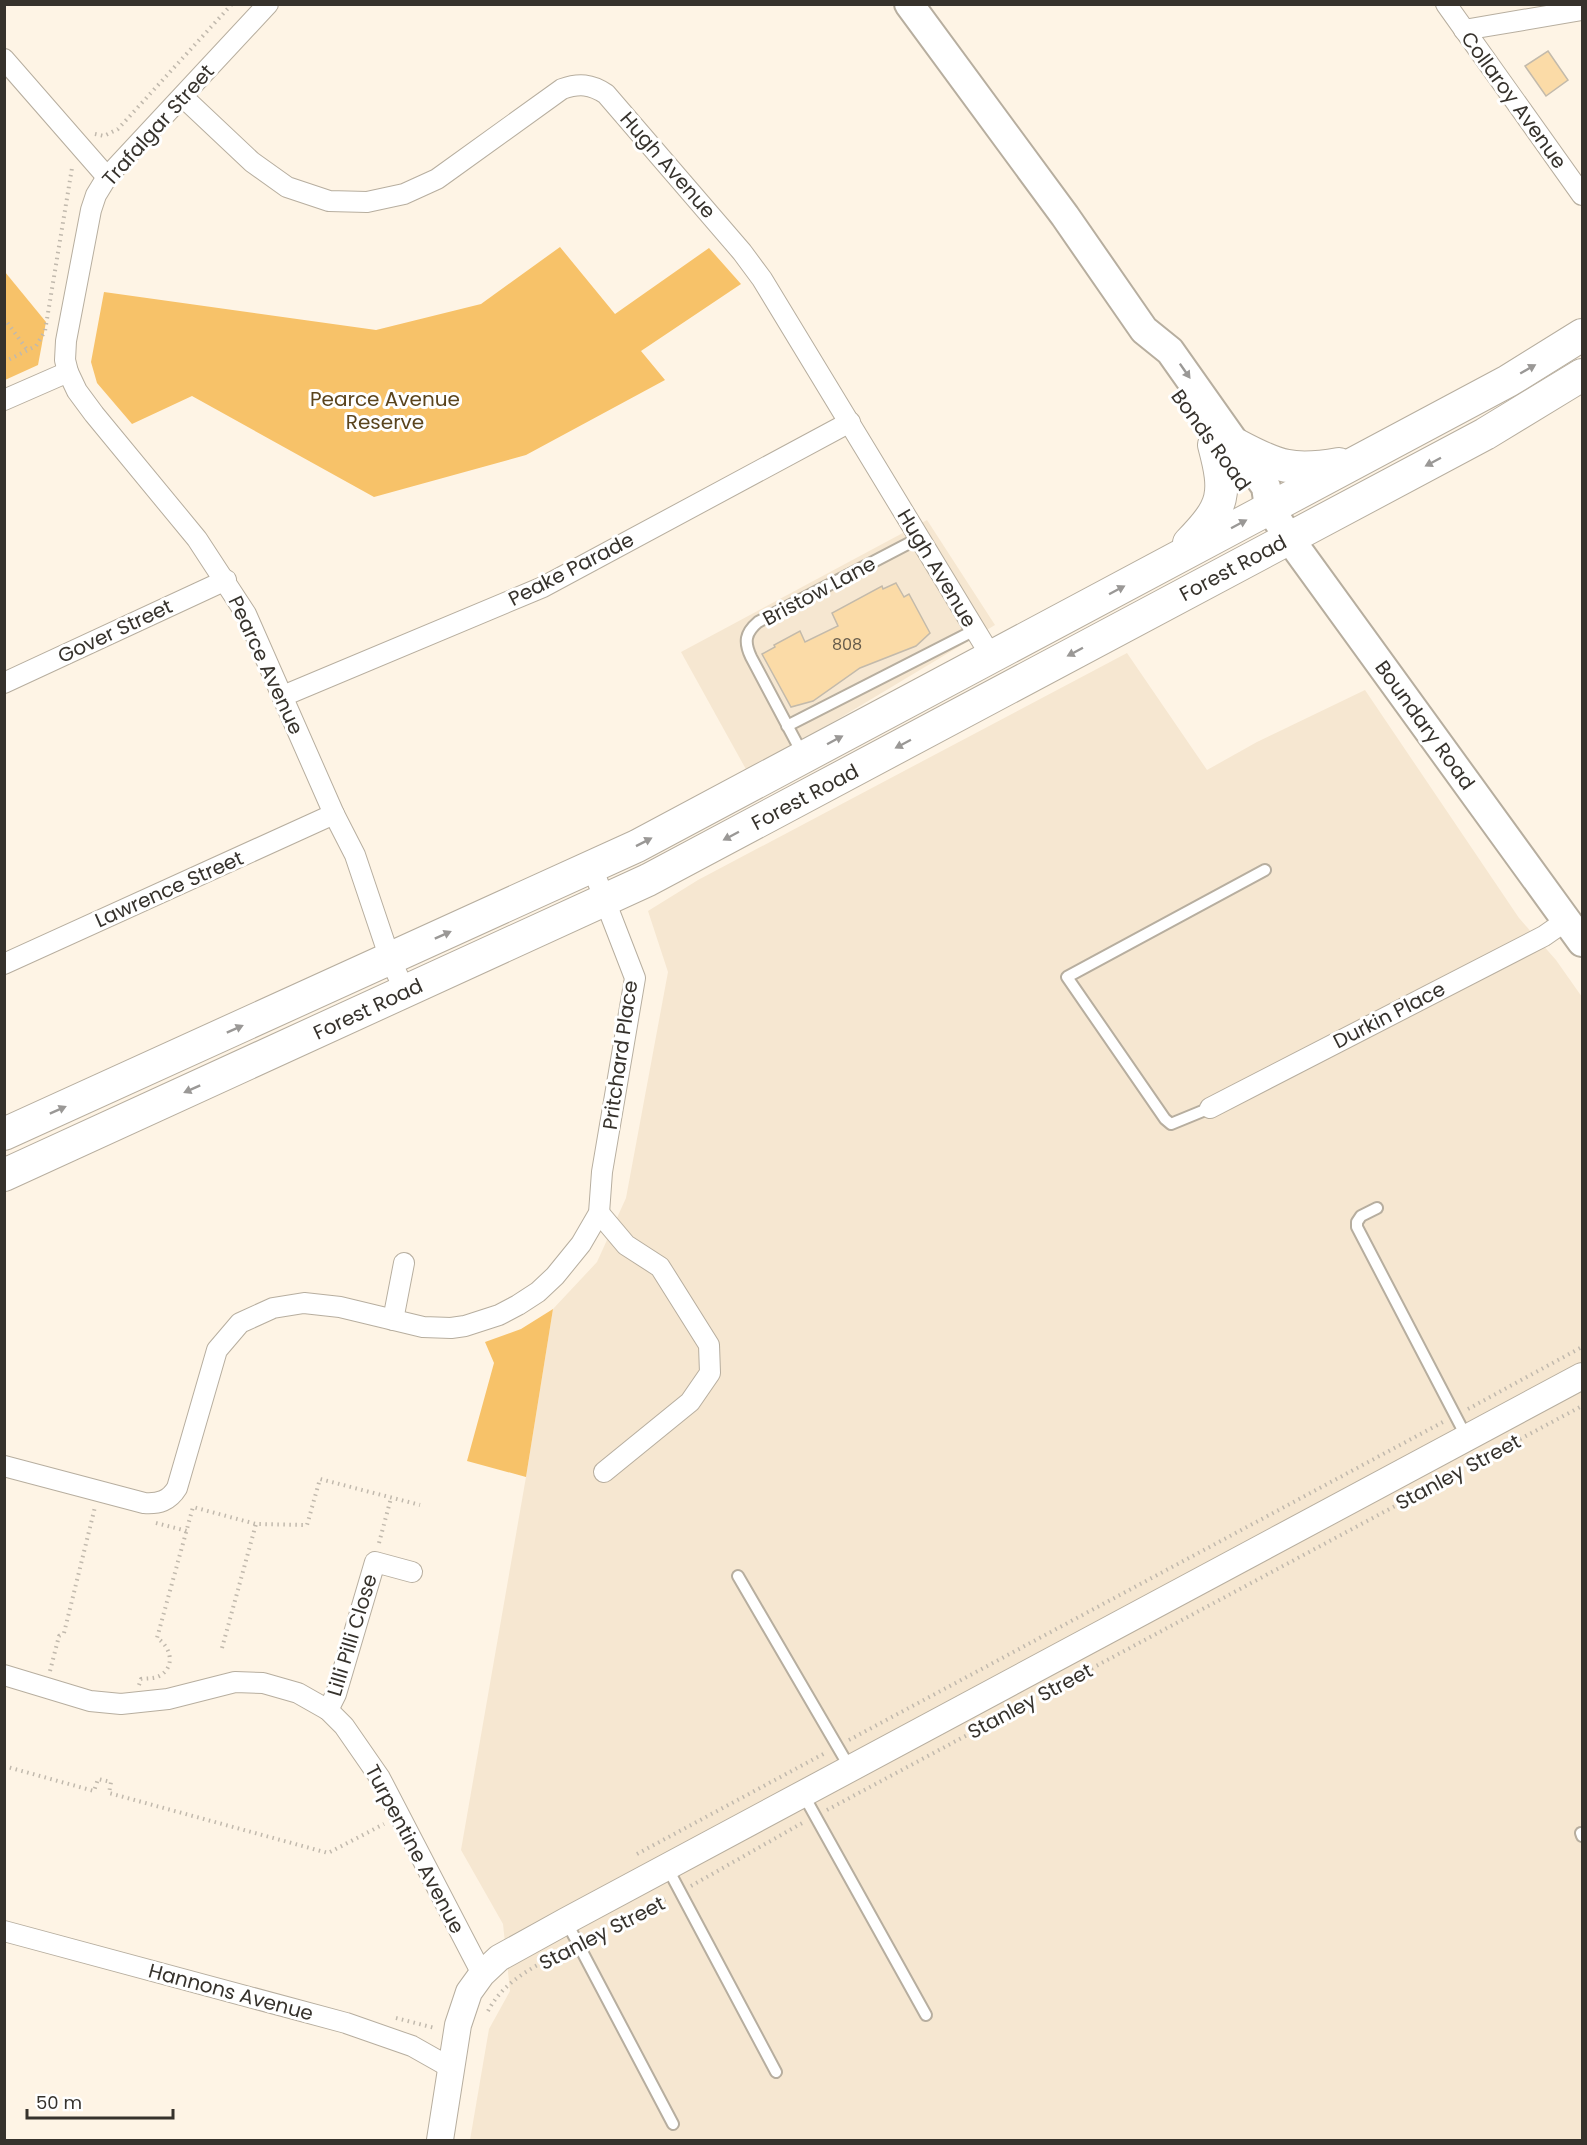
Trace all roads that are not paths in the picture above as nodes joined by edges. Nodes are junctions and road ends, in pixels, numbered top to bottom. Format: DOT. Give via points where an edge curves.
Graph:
graph roads {
  1 [pos="267,4"];
  2 [pos="909,4"];
  3 [pos="1446,4"];
  4 [pos="1582,10"];
  5 [pos="1464,30"];
  6 [pos="4,59"];
  7 [pos="183,97"];
  8 [pos="107,177"];
  9 [pos="1582,195"];
  10 [pos="1582,335"];
  11 [pos="68,372"];
  12 [pos="1582,375"];
  13 [pos="4,400"];
  14 [pos="850,422"];
  15 [pos="1225,445"];
  16 [pos="1358,460"];
  17 [pos="1269,507"];
  18 [pos="919,538"];
  19 [pos="1289,538"];
  20 [pos="1171,561"];
  21 [pos="225,580"];
  22 [pos="975,630"];
  23 [pos="991,656"];
  24 [pos="4,683"];
  25 [pos="282,696"];
  26 [pos="787,726"];
  27 [pos="803,756"];
  28 [pos="334,814"];
  29 [pos="592,867"];
  30 [pos="1265,870"];
  31 [pos="606,900"];
  32 [pos="1575,931"];
  33 [pos="390,959"];
  34 [pos="4,964"];
  35 [pos="405,992"];
  36 [pos="1210,1108"];
  37 [pos="4,1134"];
  38 [pos="4,1175"];
  39 [pos="1377,1208"];
  40 [pos="599,1214"];
  41 [pos="404,1263"];
  42 [pos="393,1320"];
  43 [pos="1582,1376"];
  44 [pos="1467,1438"];
  45 [pos="4,1466"];
  46 [pos="604,1472"];
  47 [pos="412,1572"];
  48 [pos="738,1576"];
  49 [pos="4,1675"];
  50 [pos="328,1710"];
  51 [pos="850,1769"];
  52 [pos="803,1794"];
  53 [pos="667,1866"];
  54 [pos="566,1921"];
  55 [pos="4,1931"];
  56 [pos="482,1974"];
  57 [pos="926,2015"];
  58 [pos="452,2068"];
  59 [pos="776,2073"];
  60 [pos="673,2124"];
  61 [pos="440,2140"];
  1 -- 7 [label="street, Trafalgar Street"];
  2 -- 15 [label="main road, Bonds Road" via="1144,330 1170,351"];
  3 -- 5 [label="street, Collaroy Avenue"];
  4 -- 5 [label="street"];
  5 -- 9 [label="street, Collaroy Avenue"];
  6 -- 8 [label="street"];
  7 -- 8 [label="street, Trafalgar Street"];
  7 -- 14 [label="street, Hugh Avenue" via="252,162 286,187 328,201 367,202 404,194 437,179 562,89 573,85 597,88 613,101 742,252"];
  8 -- 11 [label="street, Trafalgar Street" via="96,195 88,224 66,341"];
  16 -- 10 [label="main road, Forest Road, one-way" via="1508,381"];
  11 -- 13 [label="street"];
  11 -- 21 [label="street, Pearce Avenue" via="94,414"];
  12 -- 19 [label="main road, Forest Road, one-way" via="1517,416"];
  14 -- 18 [label="street, Hugh Avenue"];
  14 -- 25 [label="street, Peake Parade" via="543,587"];
  15 -- 16 [label="main road" via="1293,468"];
  15 -- 17 [label="main road, Bonds Road" via="1266,487"];
  15 -- 20 [label="main road" via="1217,510"];
  16 -- 17 [label="main road, Forest Road"];
  17 -- 19 [label="main road, Boundary Road"];
  20 -- 17 [label="main road, Forest Road, one-way"];
  18 -- 22 [label="street, Hugh Avenue"];
  18 -- 26 [label="lane, Bristow Lane" via="758,622 747,634 747,648"];
  19 -- 31 [label="main road, Forest Road, one-way"];
  19 -- 32 [label="main road, Boundary Road"];
  23 -- 20 [label="main road, Forest Road, one-way"];
  21 -- 24 [label="street, Gover Street"];
  21 -- 25 [label="street, Pearce Avenue" via="246,614"];
  22 -- 23 [label="street, Hugh Avenue"];
  22 -- 26 [label="lane"];
  27 -- 23 [label="main road, Forest Road, one-way"];
  25 -- 28 [label="street, Pearce Avenue"];
  26 -- 27 [label="lane, Bristow Lane"];
  29 -- 27 [label="main road, Forest Road, one-way"];
  28 -- 33 [label="street, Pearce Avenue" via="355,855"];
  28 -- 34 [label="street, Lawrence Street"];
  29 -- 31 [label="street, Pritchard Place"];
  33 -- 29 [label="main road, Forest Road, one-way"];
  30 -- 36 [label="lane" via="1067,977 1165,1119 1171,1124"];
  31 -- 35 [label="main road, Forest Road"];
  31 -- 40 [label="street, Pritchard Place" via="635,978 602,1172"];
  32 -- 36 [label="street, Durkin Place" via="1544,936"];
  33 -- 35 [label="street, Pearce Avenue"];
  37 -- 33 [label="main road, Forest Road, one-way"];
  35 -- 38 [label="main road, Forest Road, one-way"];
  39 -- 44 [label="lane" via="1361,1216 1357,1227"];
  40 -- 42 [label="street, Pritchard Place" via="568,1261 538,1292 518,1305 481,1322 451,1328"];
  40 -- 46 [label="street" via="626,1245 660,1268 709,1345 710,1373 690,1402"];
  41 -- 42 [label="street"];
  42 -- 45 [label="street, Pritchard Place" via="304,1303 257,1314 240,1323 218,1350 177,1488 164,1501 144,1503"];
  43 -- 44 [label="street, Stanley Street"];
  44 -- 51 [label="street, Stanley Street"];
  47 -- 50 [label="street, Lilli Pilli Close" via="375,1562"];
  48 -- 51 [label="lane"];
  49 -- 50 [label="street, Turpentine Avenue" via="90,1701 121,1704 168,1699 235,1682 263,1683 298,1693"];
  50 -- 56 [label="street, Turpentine Avenue" via="381,1778"];
  51 -- 52 [label="street, Stanley Street"];
  52 -- 53 [label="street, Stanley Street"];
  52 -- 57 [label="lane"];
  53 -- 54 [label="street, Stanley Street"];
  53 -- 59 [label="lane"];
  54 -- 56 [label="street, Stanley Street" via="511,1950"];
  54 -- 60 [label="lane"];
  55 -- 58 [label="street, Hannons Avenue" via="346,2023 412,2046"];
  56 -- 58 [label="street, Stanley Street" via="464,2003"];
  58 -- 61 [label="street, Stanley Street"];
}
